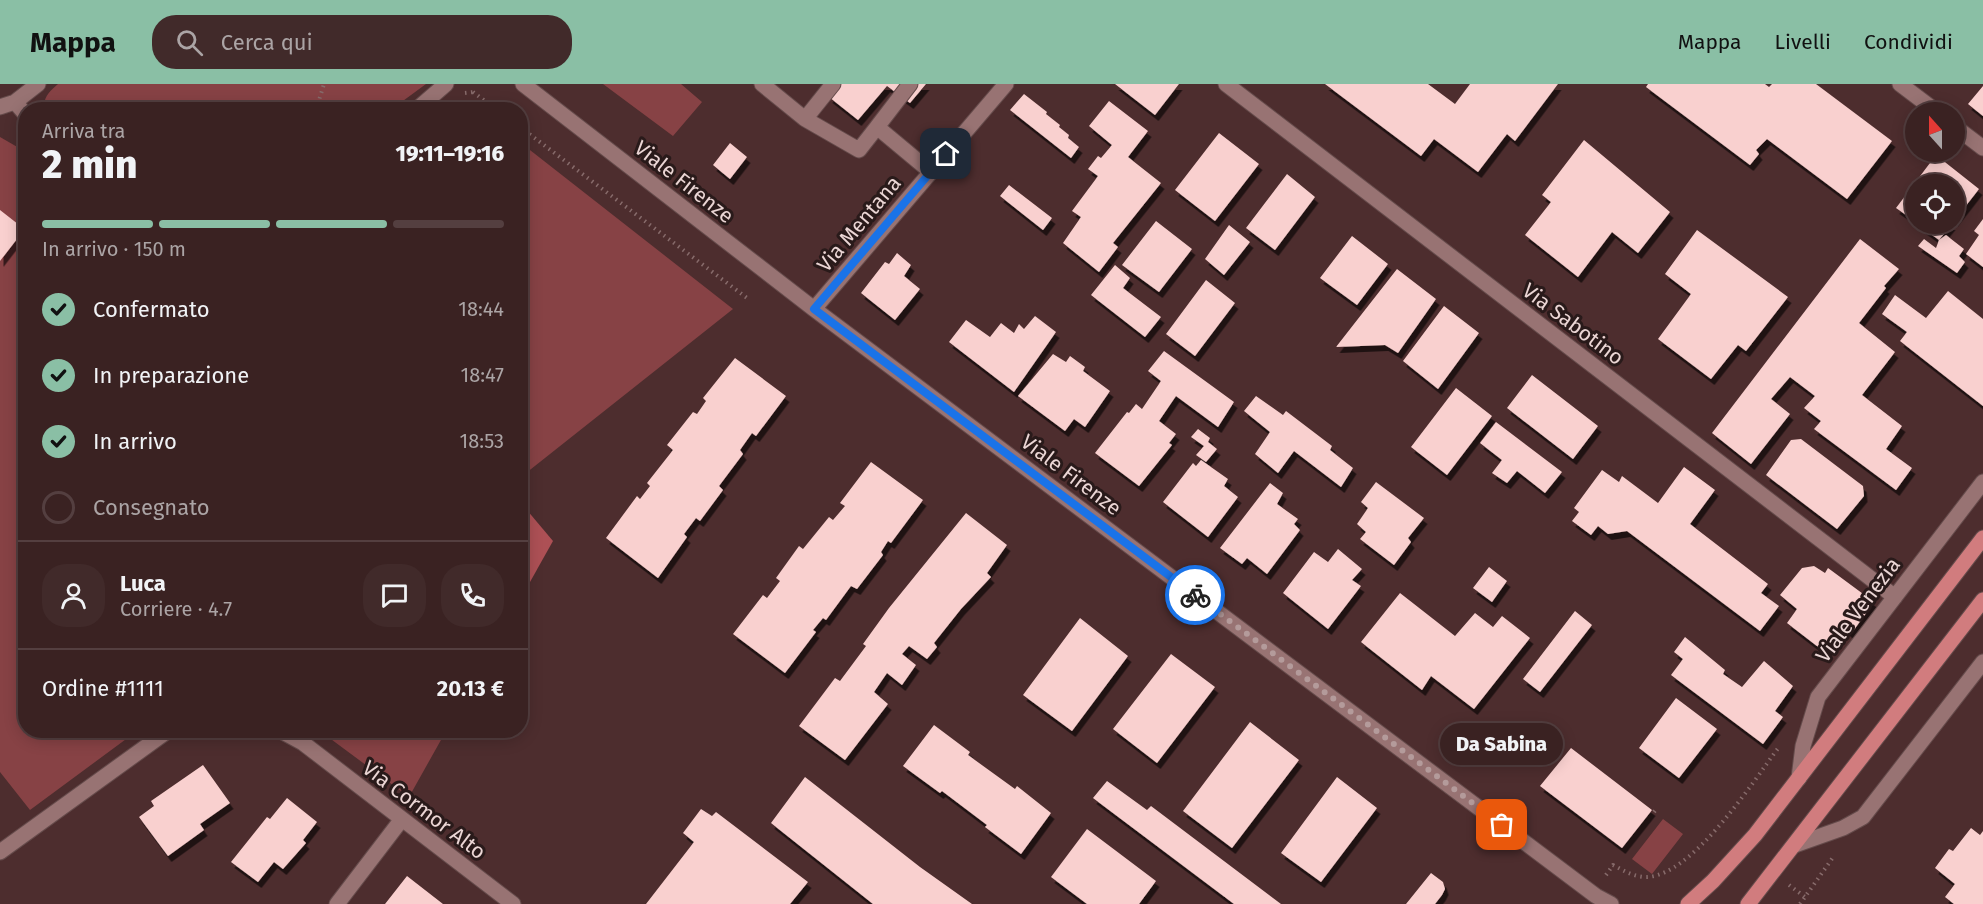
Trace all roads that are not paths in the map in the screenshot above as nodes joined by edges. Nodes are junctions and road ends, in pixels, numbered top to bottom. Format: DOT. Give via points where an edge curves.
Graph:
graph roads {
  1 [pos="38,84"];
  2 [pos="446,84"];
  3 [pos="523,84"];
  4 [pos="762,84"];
  5 [pos="833,84"];
  6 [pos="910,84"];
  7 [pos="1006,84"];
  8 [pos="1226,84"];
  9 [pos="1900,84"];
  10 [pos="425,102"];
  11 [pos="1924,102"];
  12 [pos="8,104"];
  13 [pos="805,119"];
  14 [pos="877,127"];
  15 [pos="1965,134"];
  16 [pos="1983,148"];
  17 [pos="931,172"];
  18 [pos="814,309"];
  19 [pos="1983,482"];
  20 [pos="1983,538"];
  21 [pos="1895,597"];
  22 [pos="1983,600"];
  23 [pos="1983,662"];
  24 [pos="158,738"];
  25 [pos="293,738"];
  26 [pos="1799,778"];
  27 [pos="402,819"];
  28 [pos="1794,845"];
  29 [pos="0,852"];
  30 [pos="1600,900"];
  31 [pos="337,904"];
  32 [pos="513,904"];
  33 [pos="1611,904"];
  34 [pos="1688,904"];
  35 [pos="1748,904"];
  1 -- 12 [label="street"];
  2 -- 10 [label="street"];
  3 -- 18 [label="street, Viale Firenze"];
  4 -- 13 [label="street"];
  5 -- 13 [label="street"];
  6 -- 14 [label="street"];
  7 -- 17 [label="street, Via Mentana"];
  8 -- 21 [label="street, Via Sabotino"];
  9 -- 11 [label="street"];
  13 -- 14 [label="street" via="859,150"];
  14 -- 17 [label="street"];
  15 -- 16 [label="street"];
  17 -- 18 [label="street, Via Mentana"];
  18 -- 30 [label="street, Viale Firenze"];
  19 -- 21 [label="street, Viale Venezia"];
  20 -- 26 [label="main road"];
  21 -- 26 [label="street, Viale Venezia" via="1818,697 1803,746"];
  22 -- 28 [label="main road"];
  23 -- 28 [label="street" via="1863,817"];
  24 -- 29 [label="street"];
  25 -- 27 [label="street, Via Cormor Alto"];
  26 -- 34 [label="main road" via="1755,835"];
  27 -- 31 [label="street"];
  27 -- 32 [label="street, Via Cormor Alto"];
  28 -- 35 [label="main road"];
  30 -- 33 [label="street, Viale Firenze"];
}
